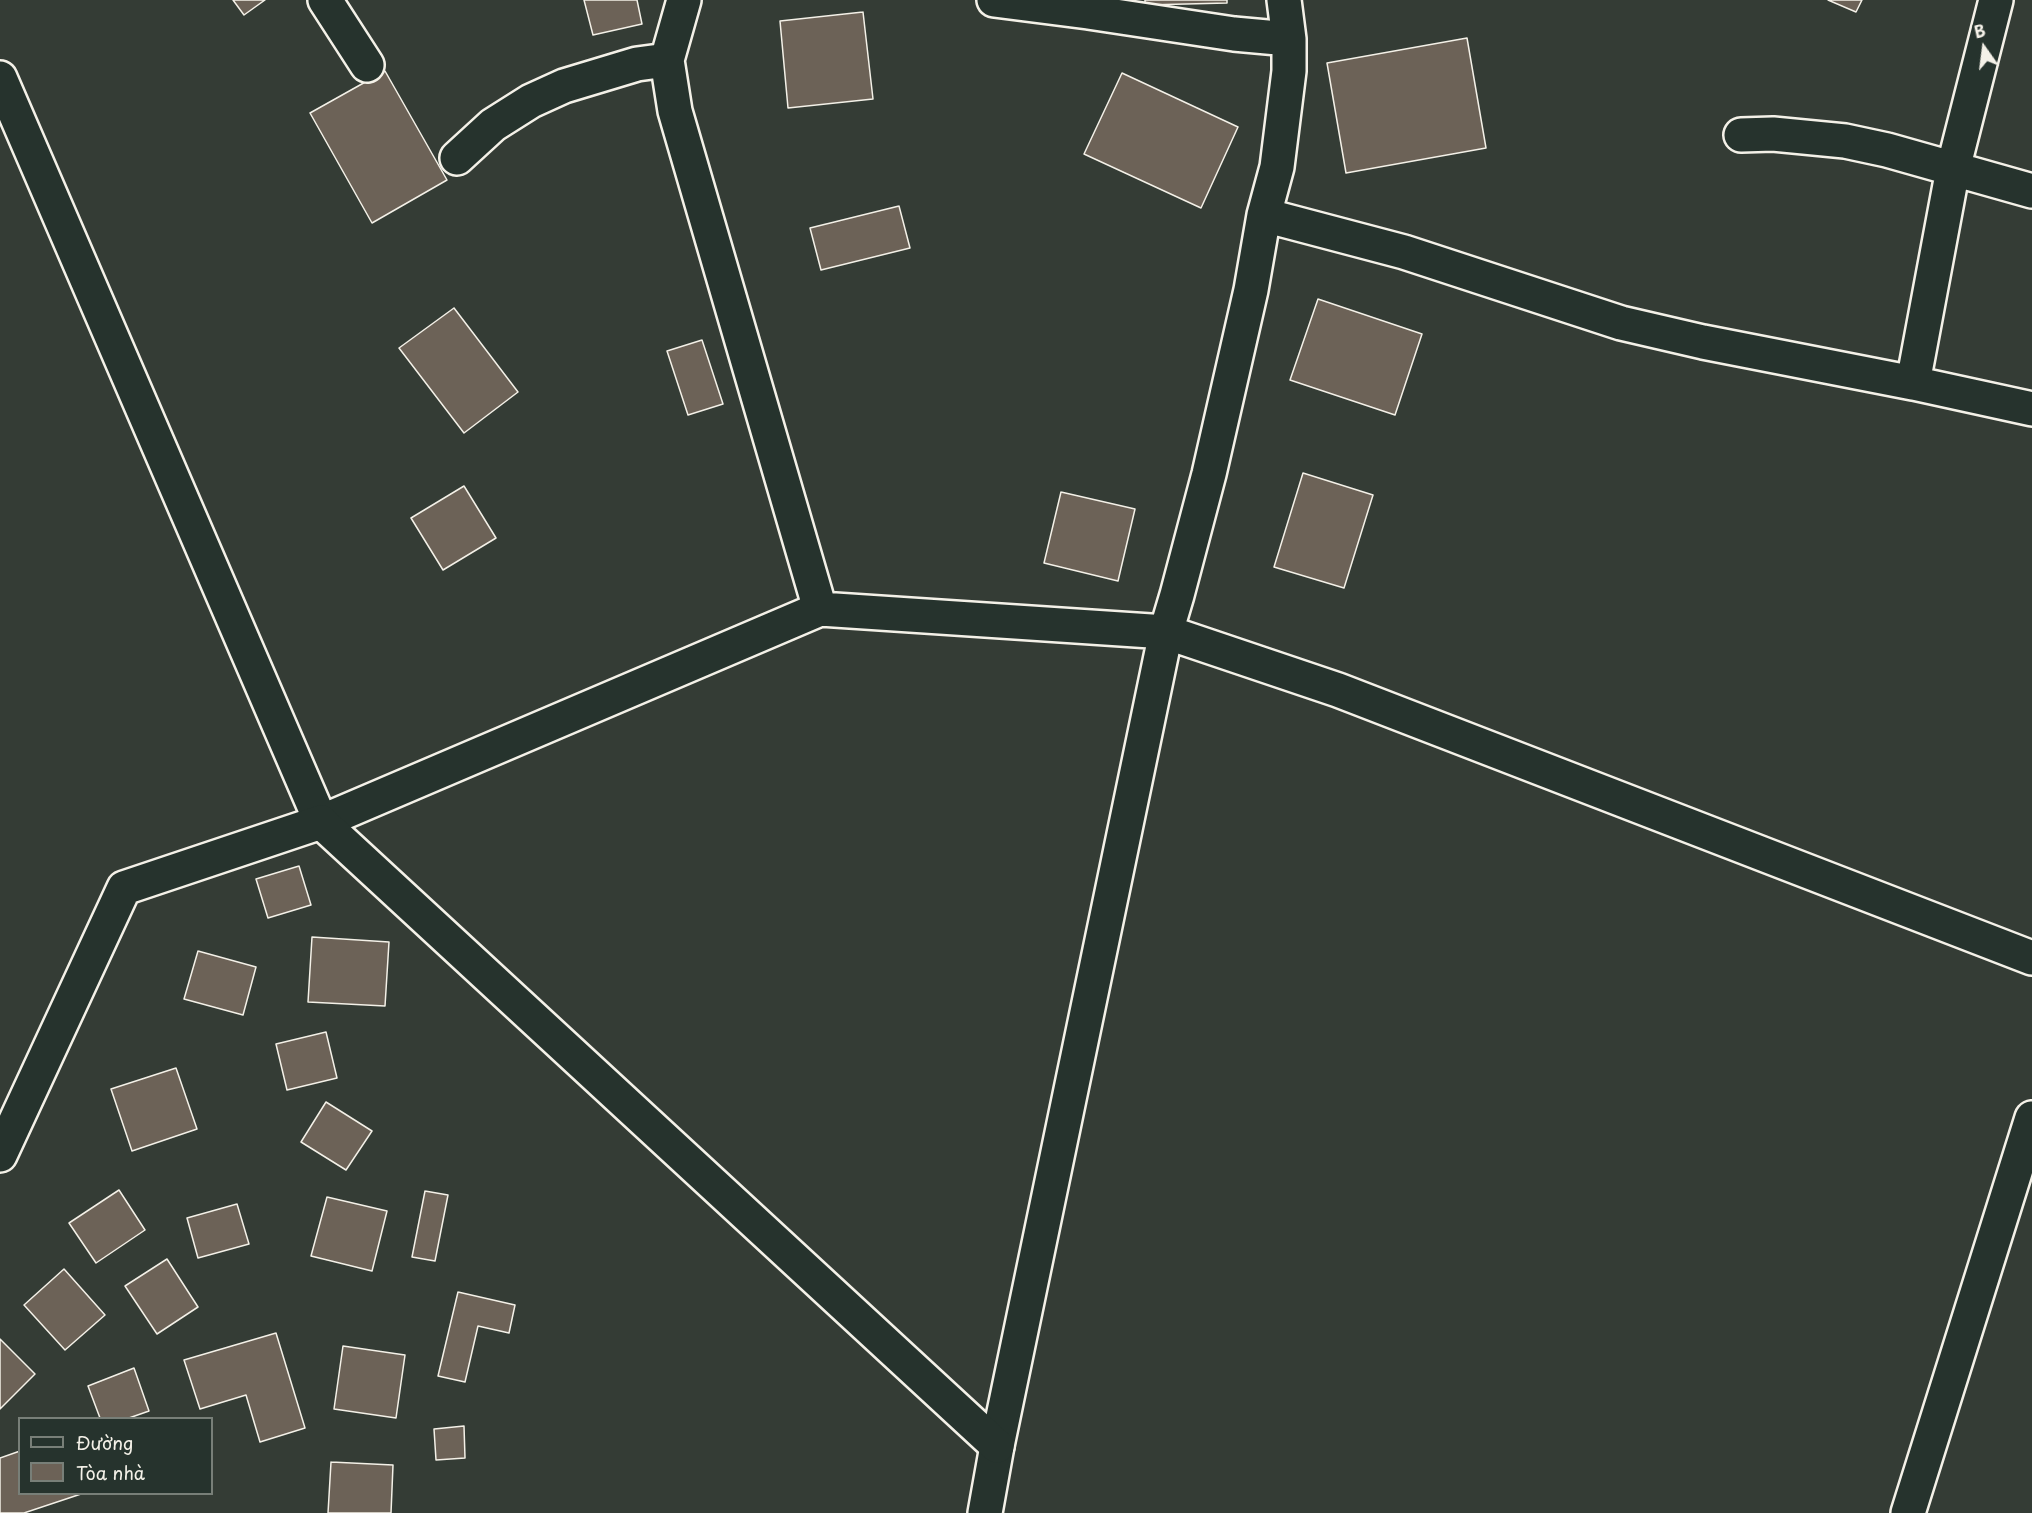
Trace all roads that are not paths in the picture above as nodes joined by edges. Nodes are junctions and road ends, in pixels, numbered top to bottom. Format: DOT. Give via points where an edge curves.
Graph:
graph roads {
  1 [pos="325,0"];
  2 [pos="684,0"];
  3 [pos="994,0"];
  4 [pos="1284,0"];
  5 [pos="1996,0"];
  6 [pos="1289,39"];
  7 [pos="667,60"];
  8 [pos="367,65"];
  9 [pos="0,78"];
  10 [pos="1742,135"];
  11 [pos="457,158"];
  12 [pos="1953,169"];
  13 [pos="2032,191"];
  14 [pos="1264,215"];
  15 [pos="1913,383"];
  16 [pos="2032,409"];
  17 [pos="820,609"];
  18 [pos="1166,632"];
  19 [pos="321,822"];
  20 [pos="2032,958"];
  21 [pos="2032,1118"];
  22 [pos="0,1155"];
  23 [pos="997,1446"];
  24 [pos="985,1513"];
  25 [pos="1908,1513"];
  1 -- 8 [label="street"];
  2 -- 7 [label="street"];
  3 -- 6 [label="street"];
  4 -- 6 [label="street"];
  5 -- 12 [label="street"];
  6 -- 14 [label="street" via="1277,167"];
  7 -- 11 [label="street" via="627,67 564,86 531,101 494,125"];
  7 -- 17 [label="street" via="675,111"];
  9 -- 19 [label="street"];
  10 -- 12 [label="street" via="1845,141"];
  12 -- 13 [label="street"];
  12 -- 15 [label="street"];
  14 -- 15 [label="street" via="1404,252 1621,323"];
  14 -- 18 [label="street" via="1209,474"];
  15 -- 16 [label="street"];
  17 -- 18 [label="street"];
  17 -- 19 [label="street"];
  18 -- 20 [label="street" via="1338,690"];
  18 -- 23 [label="street"];
  19 -- 22 [label="street" via="124,888"];
  19 -- 23 [label="street"];
  21 -- 25 [label="street"];
  23 -- 24 [label="street"];
}
